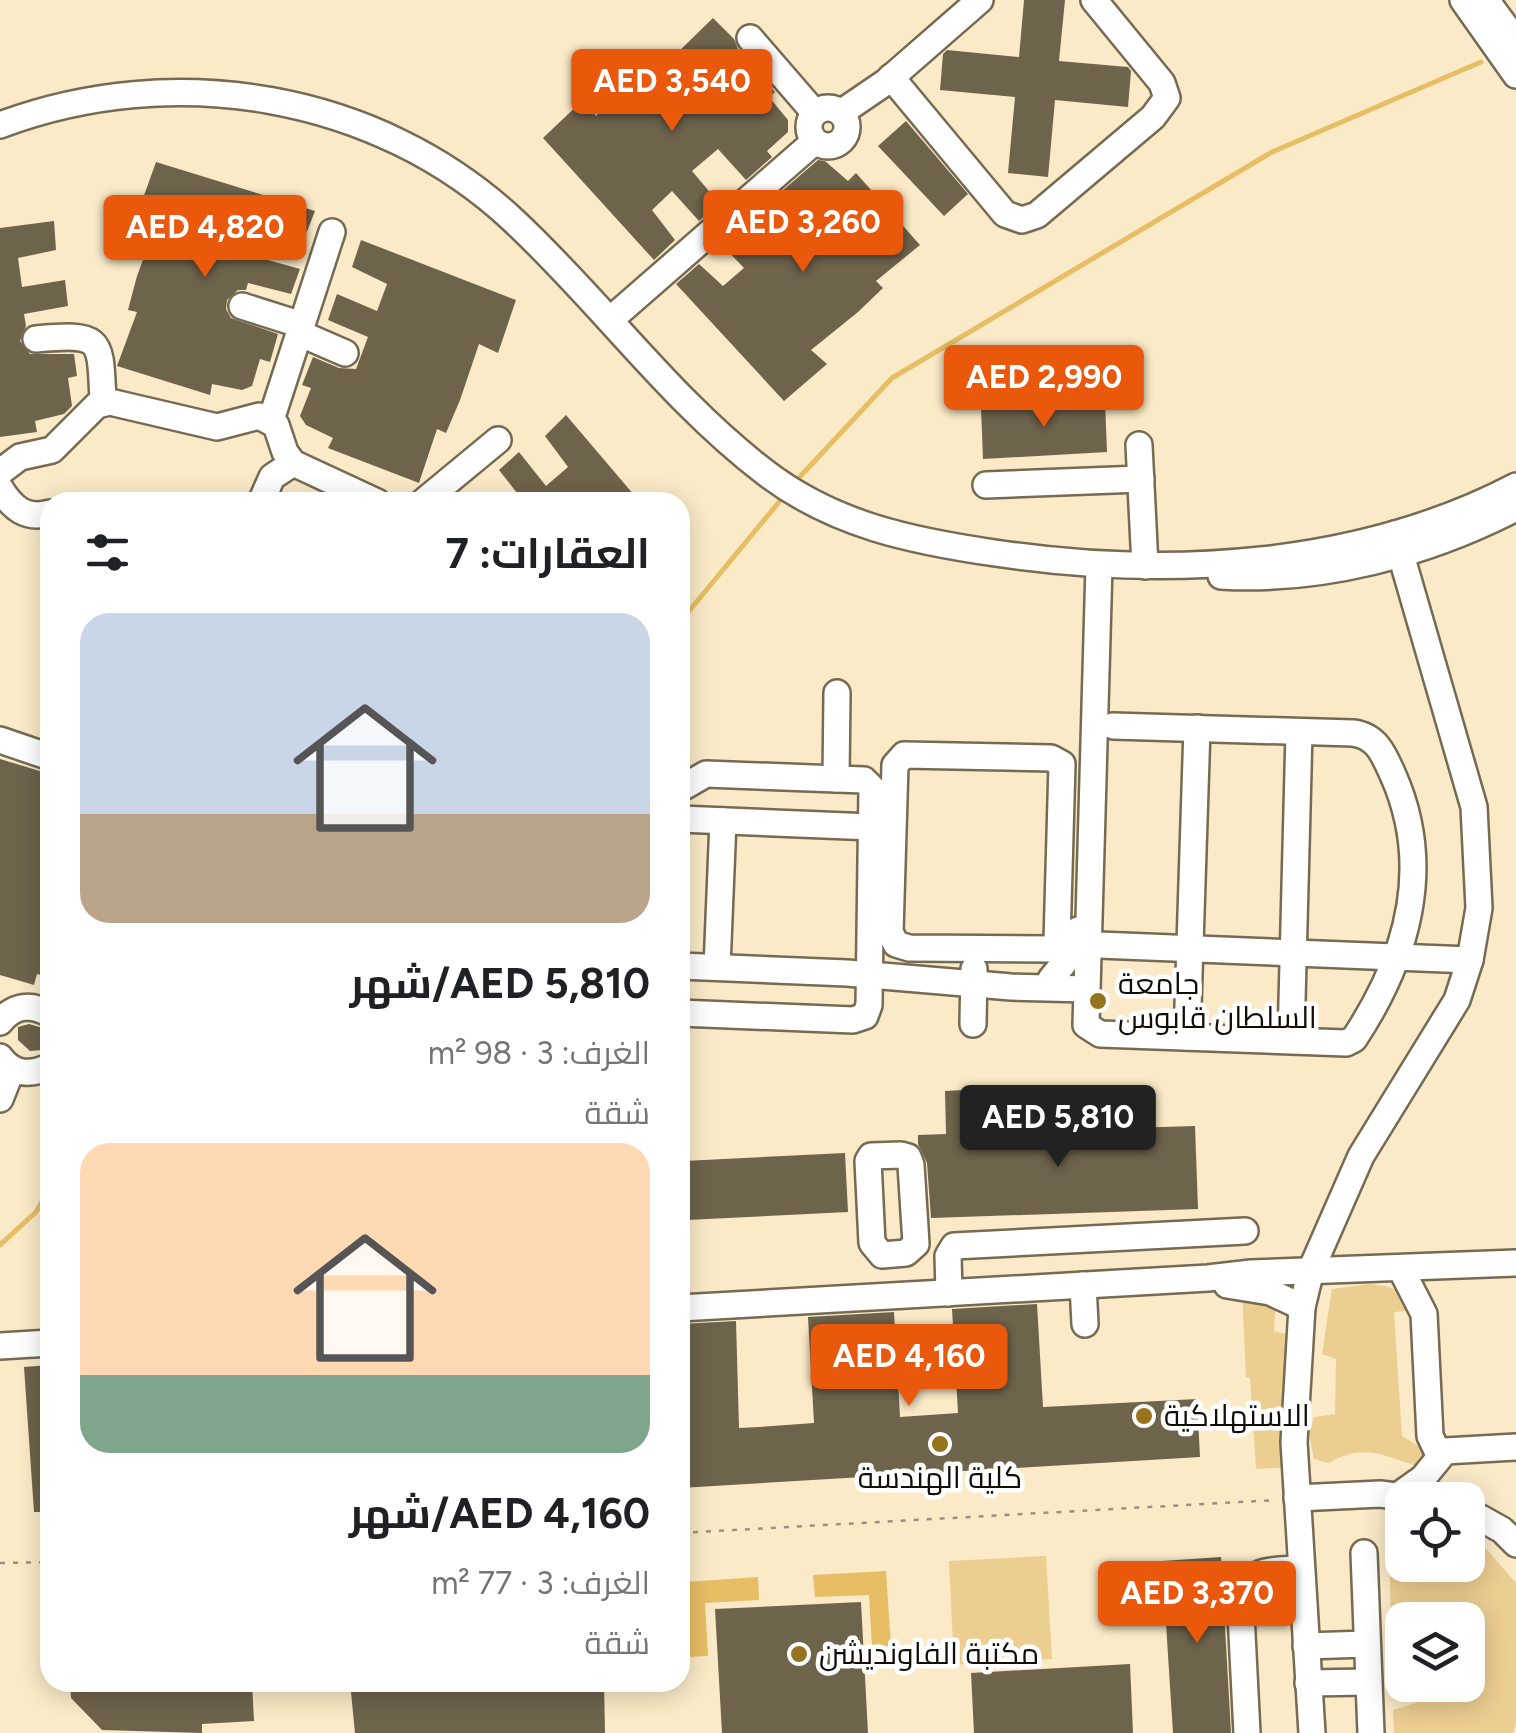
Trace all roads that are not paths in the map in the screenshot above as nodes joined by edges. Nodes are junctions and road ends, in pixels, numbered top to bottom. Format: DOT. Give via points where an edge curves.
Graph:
graph roads {
  1 [pos="980,0"];
  2 [pos="1094,0"];
  3 [pos="1464,0"];
  4 [pos="1486,0"];
  5 [pos="750,38"];
  6 [pos="1516,41"];
  7 [pos="1516,75"];
  8 [pos="891,77"];
  9 [pos="814,112"];
  10 [pos="842,112"];
  11 [pos="0,124"];
  12 [pos="814,142"];
  13 [pos="332,232"];
  14 [pos="242,306"];
  15 [pos="610,320"];
  16 [pos="300,329"];
  17 [pos="36,338"];
  18 [pos="345,352"];
  19 [pos="103,402"];
  20 [pos="271,420"];
  21 [pos="498,440"];
  22 [pos="1139,445"];
  23 [pos="294,463"];
  24 [pos="0,472"];
  25 [pos="1140,479"];
  26 [pos="986,485"];
  27 [pos="1516,486"];
  28 [pos="0,488"];
  29 [pos="266,492"];
  30 [pos="356,492"];
  31 [pos="435,492"];
  32 [pos="1516,508"];
  33 [pos="40,514"];
  34 [pos="1401,548"];
  35 [pos="1099,566"];
  36 [pos="1145,566"];
  37 [pos="837,693"];
  38 [pos="1112,726"];
  39 [pos="1197,728"];
  40 [pos="1299,732"];
  41 [pos="0,740"];
  42 [pos="40,754"];
  43 [pos="836,779"];
  44 [pos="690,783"];
  45 [pos="690,820"];
  46 [pos="723,822"];
  47 [pos="872,826"];
  48 [pos="966,949"];
  49 [pos="1190,956"];
  50 [pos="1293,960"];
  51 [pos="1084,963"];
  52 [pos="1395,964"];
  53 [pos="690,966"];
  54 [pos="1468,966"];
  55 [pos="717,967"];
  56 [pos="869,974"];
  57 [pos="976,982"];
  58 [pos="40,1009"];
  59 [pos="690,1013"];
  60 [pos="1,1019"];
  61 [pos="965,1024"];
  62 [pos="1187,1037"];
  63 [pos="1290,1040"];
  64 [pos="6,1063"];
  65 [pos="40,1071"];
  66 [pos="0,1099"];
  67 [pos="1245,1231"];
  68 [pos="1180,1234"];
  69 [pos="896,1255"];
  70 [pos="1516,1263"];
  71 [pos="1402,1269"];
  72 [pos="1311,1270"];
  73 [pos="1195,1279"];
  74 [pos="1083,1285"];
  75 [pos="950,1293"];
  76 [pos="897,1296"];
  77 [pos="690,1307"];
  78 [pos="1302,1307"];
  79 [pos="1084,1324"];
  80 [pos="40,1344"];
  81 [pos="0,1346"];
  82 [pos="1516,1447"];
  83 [pos="1436,1461"];
  84 [pos="1418,1482"];
  85 [pos="1434,1482"];
  86 [pos="1385,1495"];
  87 [pos="1297,1498"];
  88 [pos="1485,1520"];
  89 [pos="1516,1544"];
  90 [pos="1364,1552"];
  91 [pos="1301,1569"];
  92 [pos="1367,1644"];
  93 [pos="1306,1646"];
  94 [pos="1367,1682"];
  95 [pos="1308,1683"];
  96 [pos="1248,1733"];
  97 [pos="1312,1733"];
  98 [pos="1371,1733"];
  1 -- 8 [label="lane"];
  2 -- 8 [label="lane" via="1167,98 1037,215 1022,220 1005,214"];
  3 -- 7 [label="lane"];
  4 -- 6 [label="lane"];
  5 -- 9 [label="lane"];
  8 -- 10 [label="lane"];
  9 -- 10 [label="lane" via="828,106"];
  9 -- 12 [label="lane"];
  10 -- 12 [label="lane" via="848,127 842,142 828,148"];
  11 -- 15 [label="lane" via="84,100 186,91 254,98 344,120 421,154 491,201"];
  12 -- 15 [label="lane"];
  13 -- 16 [label="lane"];
  14 -- 16 [label="lane"];
  15 -- 35 [label="lane" via="712,427 810,502 906,539"];
  16 -- 18 [label="lane"];
  16 -- 20 [label="lane"];
  17 -- 19 [label="lane" via="74,336 95,343"];
  19 -- 20 [label="lane" via="216,427 248,417"];
  19 -- 24 [label="lane" via="52,450 20,457"];
  20 -- 23 [label="lane"];
  21 -- 31 [label="lane"];
  22 -- 25 [label="lane"];
  23 -- 29 [label="lane" via="272,477"];
  23 -- 30 [label="lane"];
  25 -- 26 [label="lane"];
  25 -- 36 [label="lane"];
  27 -- 34 [label="lane" via="1424,526"];
  28 -- 33 [label="lane" via="20,511"];
  32 -- 34 [label="lane"];
  34 -- 36 [label="lane"];
  34 -- 54 [label="lane" via="1474,807 1479,891"];
  35 -- 36 [label="lane"];
  35 -- 51 [label="lane"];
  37 -- 43 [label="lane"];
  38 -- 39 [label="lane"];
  39 -- 40 [label="lane"];
  39 -- 49 [label="lane"];
  40 -- 50 [label="lane"];
  40 -- 52 [label="lane" via="1370,738 1395,779 1411,824 1413,868"];
  41 -- 42 [label="lane"];
  43 -- 44 [label="lane" via="706,774"];
  43 -- 47 [label="lane" via="871,784"];
  45 -- 46 [label="lane"];
  46 -- 47 [label="lane"];
  46 -- 55 [label="lane"];
  47 -- 56 [label="lane"];
  48 -- 48 [label="lane" via="1056,945 1064,772 1059,760 909,754 896,760 892,939 902,948"];
  48 -- 57 [label="lane"];
  49 -- 50 [label="lane"];
  49 -- 51 [label="lane"];
  49 -- 62 [label="lane"];
  50 -- 52 [label="lane"];
  50 -- 63 [label="lane"];
  51 -- 57 [label="lane"];
  51 -- 57 [label="lane" via="1050,979"];
  51 -- 62 [label="lane" via="1085,1020 1094,1033"];
  52 -- 54 [label="lane"];
  52 -- 63 [label="lane" via="1354,1039"];
  53 -- 55 [label="lane"];
  54 -- 72 [label="lane" via="1456,1000 1362,1156"];
  55 -- 56 [label="lane"];
  56 -- 57 [label="lane"];
  56 -- 59 [label="lane" via="868,1011 860,1020"];
  57 -- 61 [label="lane"];
  58 -- 60 [label="lane" via="24,1006"];
  62 -- 63 [label="lane"];
  64 -- 65 [label="lane"];
  64 -- 66 [label="lane"];
  67 -- 68 [label="lane"];
  68 -- 73 [label="lane"];
  68 -- 75 [label="lane" via="954,1246 948,1256"];
  69 -- 76 [label="lane"];
  70 -- 71 [label="lane"];
  71 -- 72 [label="lane"];
  71 -- 83 [label="lane" via="1423,1308"];
  72 -- 73 [label="lane"];
  72 -- 78 [label="lane"];
  73 -- 74 [label="lane"];
  73 -- 78 [label="lane" via="1270,1292"];
  74 -- 75 [label="lane"];
  74 -- 79 [label="lane"];
  75 -- 76 [label="lane"];
  76 -- 77 [label="lane"];
  78 -- 87 [label="lane"];
  80 -- 81 [label="lane"];
  82 -- 83 [label="lane" via="1445,1451"];
  83 -- 84 [label="lane"];
  83 -- 85 [label="lane"];
  86 -- 87 [label="lane"];
  87 -- 91 [label="lane"];
  88 -- 89 [label="lane"];
  90 -- 92 [label="lane"];
  91 -- 93 [label="lane"];
  91 -- 96 [label="lane" via="1262,1572 1240,1594"];
  92 -- 93 [label="lane"];
  92 -- 94 [label="lane"];
  93 -- 95 [label="lane"];
  94 -- 95 [label="lane"];
  94 -- 98 [label="lane"];
  95 -- 97 [label="lane"];
}
